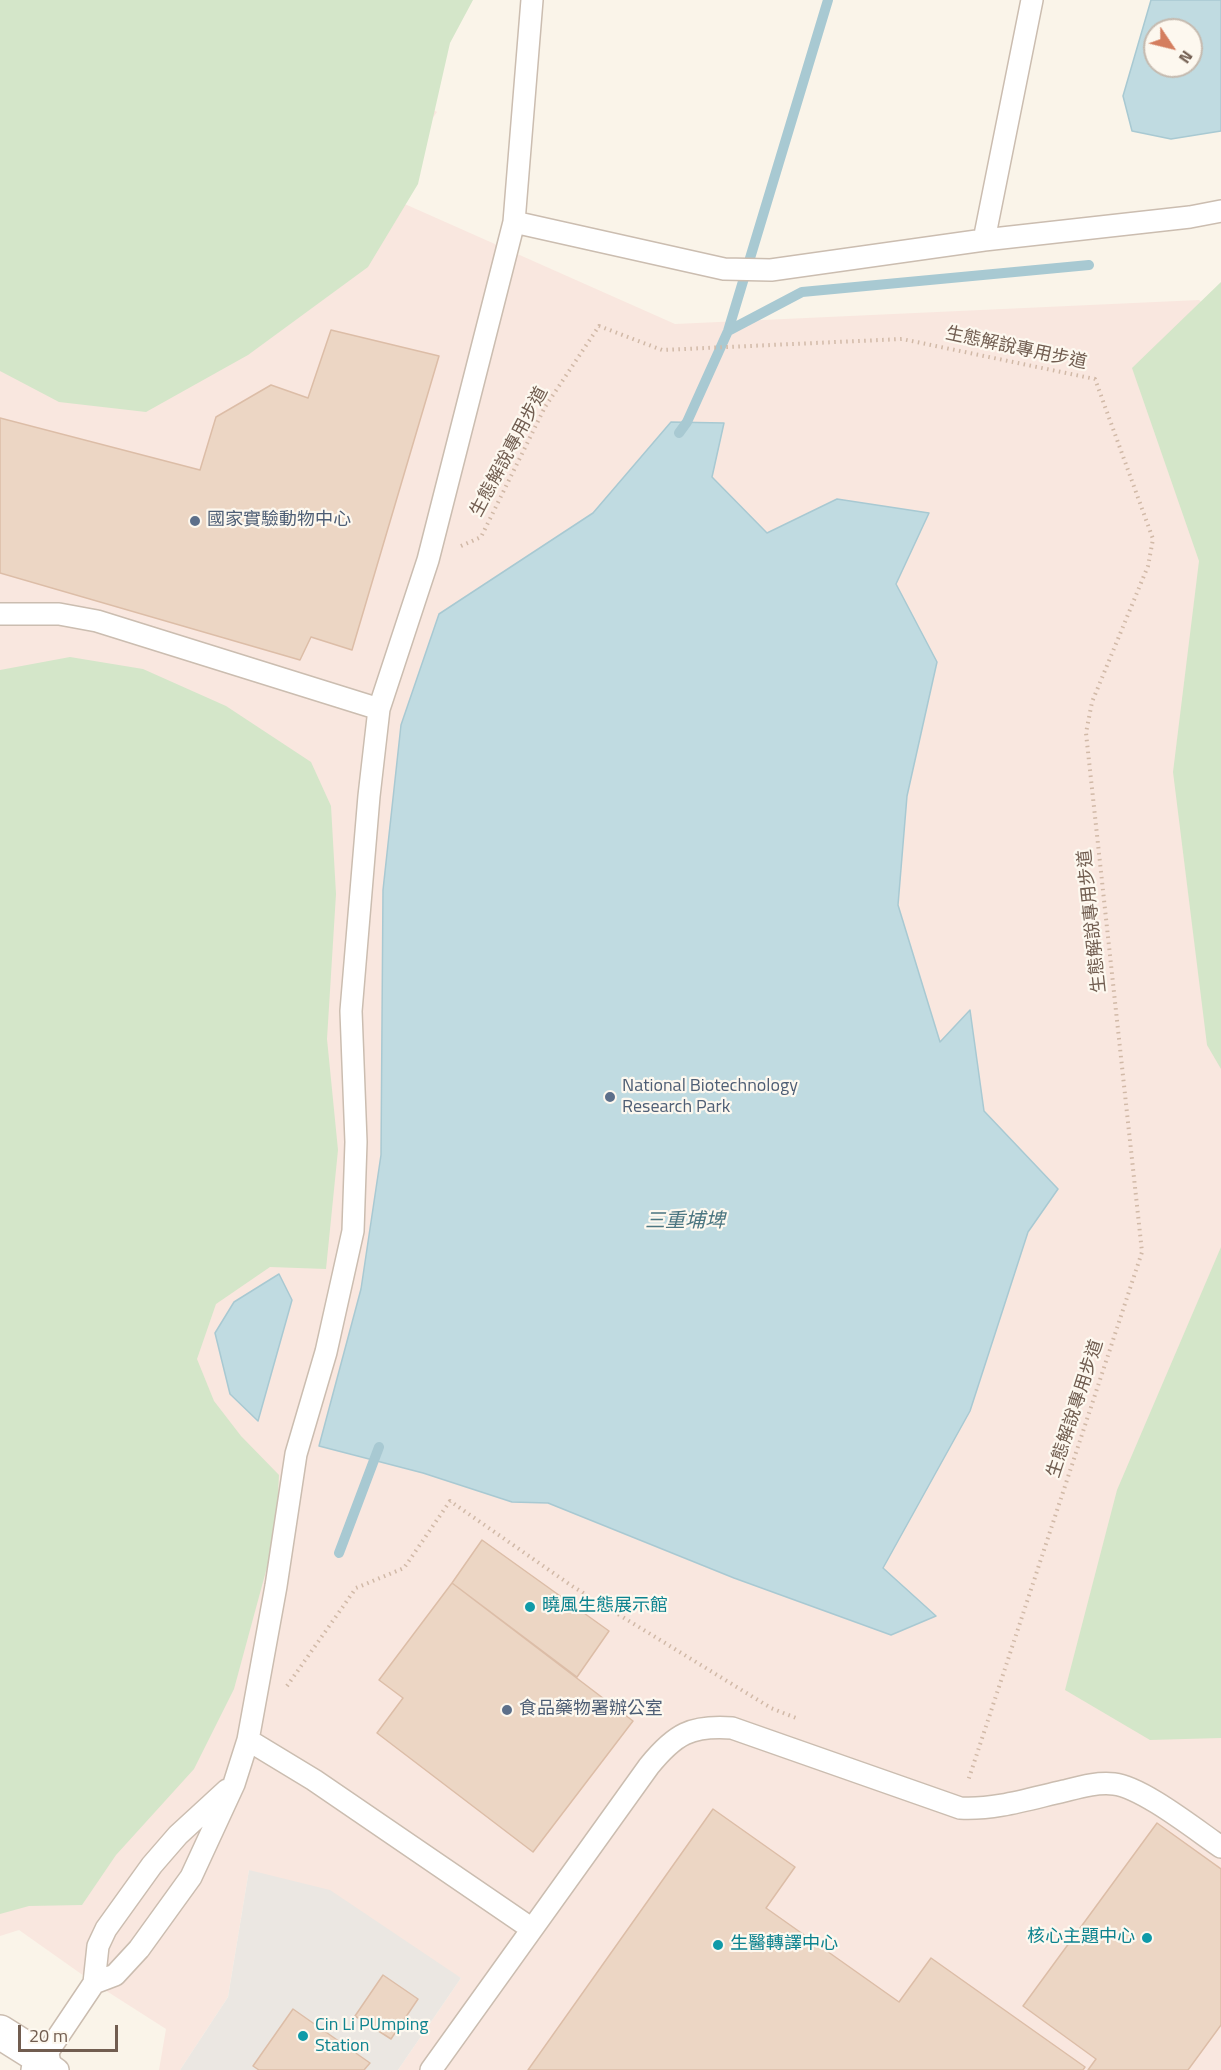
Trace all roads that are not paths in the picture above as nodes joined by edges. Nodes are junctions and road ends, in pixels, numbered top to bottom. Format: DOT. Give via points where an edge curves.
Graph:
graph roads {
  1 [pos="532,0"];
  2 [pos="1032,0"];
  3 [pos="1221,211"];
  4 [pos="514,222"];
  5 [pos="984,240"];
  6 [pos="0,614"];
  7 [pos="379,708"];
  8 [pos="248,1740"];
  9 [pos="234,1784"];
  10 [pos="1221,1846"];
  11 [pos="532,1929"];
  12 [pos="94,1983"];
  13 [pos="0,2032"];
  14 [pos="46,2066"];
  15 [pos="431,2070"];
  1 -- 4 [label="lane"];
  2 -- 5 [label="lane"];
  3 -- 5 [label="lane"];
  4 -- 5 [label="lane" via="724,269 771,270"];
  4 -- 7 [label="lane" via="428,560"];
  6 -- 7 [label="lane" via="59,614 97,621"];
  7 -- 8 [label="lane" via="351,1011 356,1142 353,1231 326,1352 296,1454"];
  8 -- 9 [label="lane"];
  8 -- 11 [label="lane" via="314,1780"];
  9 -- 12 [label="lane" via="191,1877 140,1949 115,1975"];
  9 -- 12 [label="lane" via="178,1835 106,1929 98,1946"];
  10 -- 11 [label="lane" via="1146,1796 1116,1784 1093,1785 980,1809 960,1808 732,1728 711,1727 685,1733 666,1744"];
  11 -- 15 [label="lane"];
  12 -- 14 [label="lane"];
  13 -- 14 [label="street"];
}
